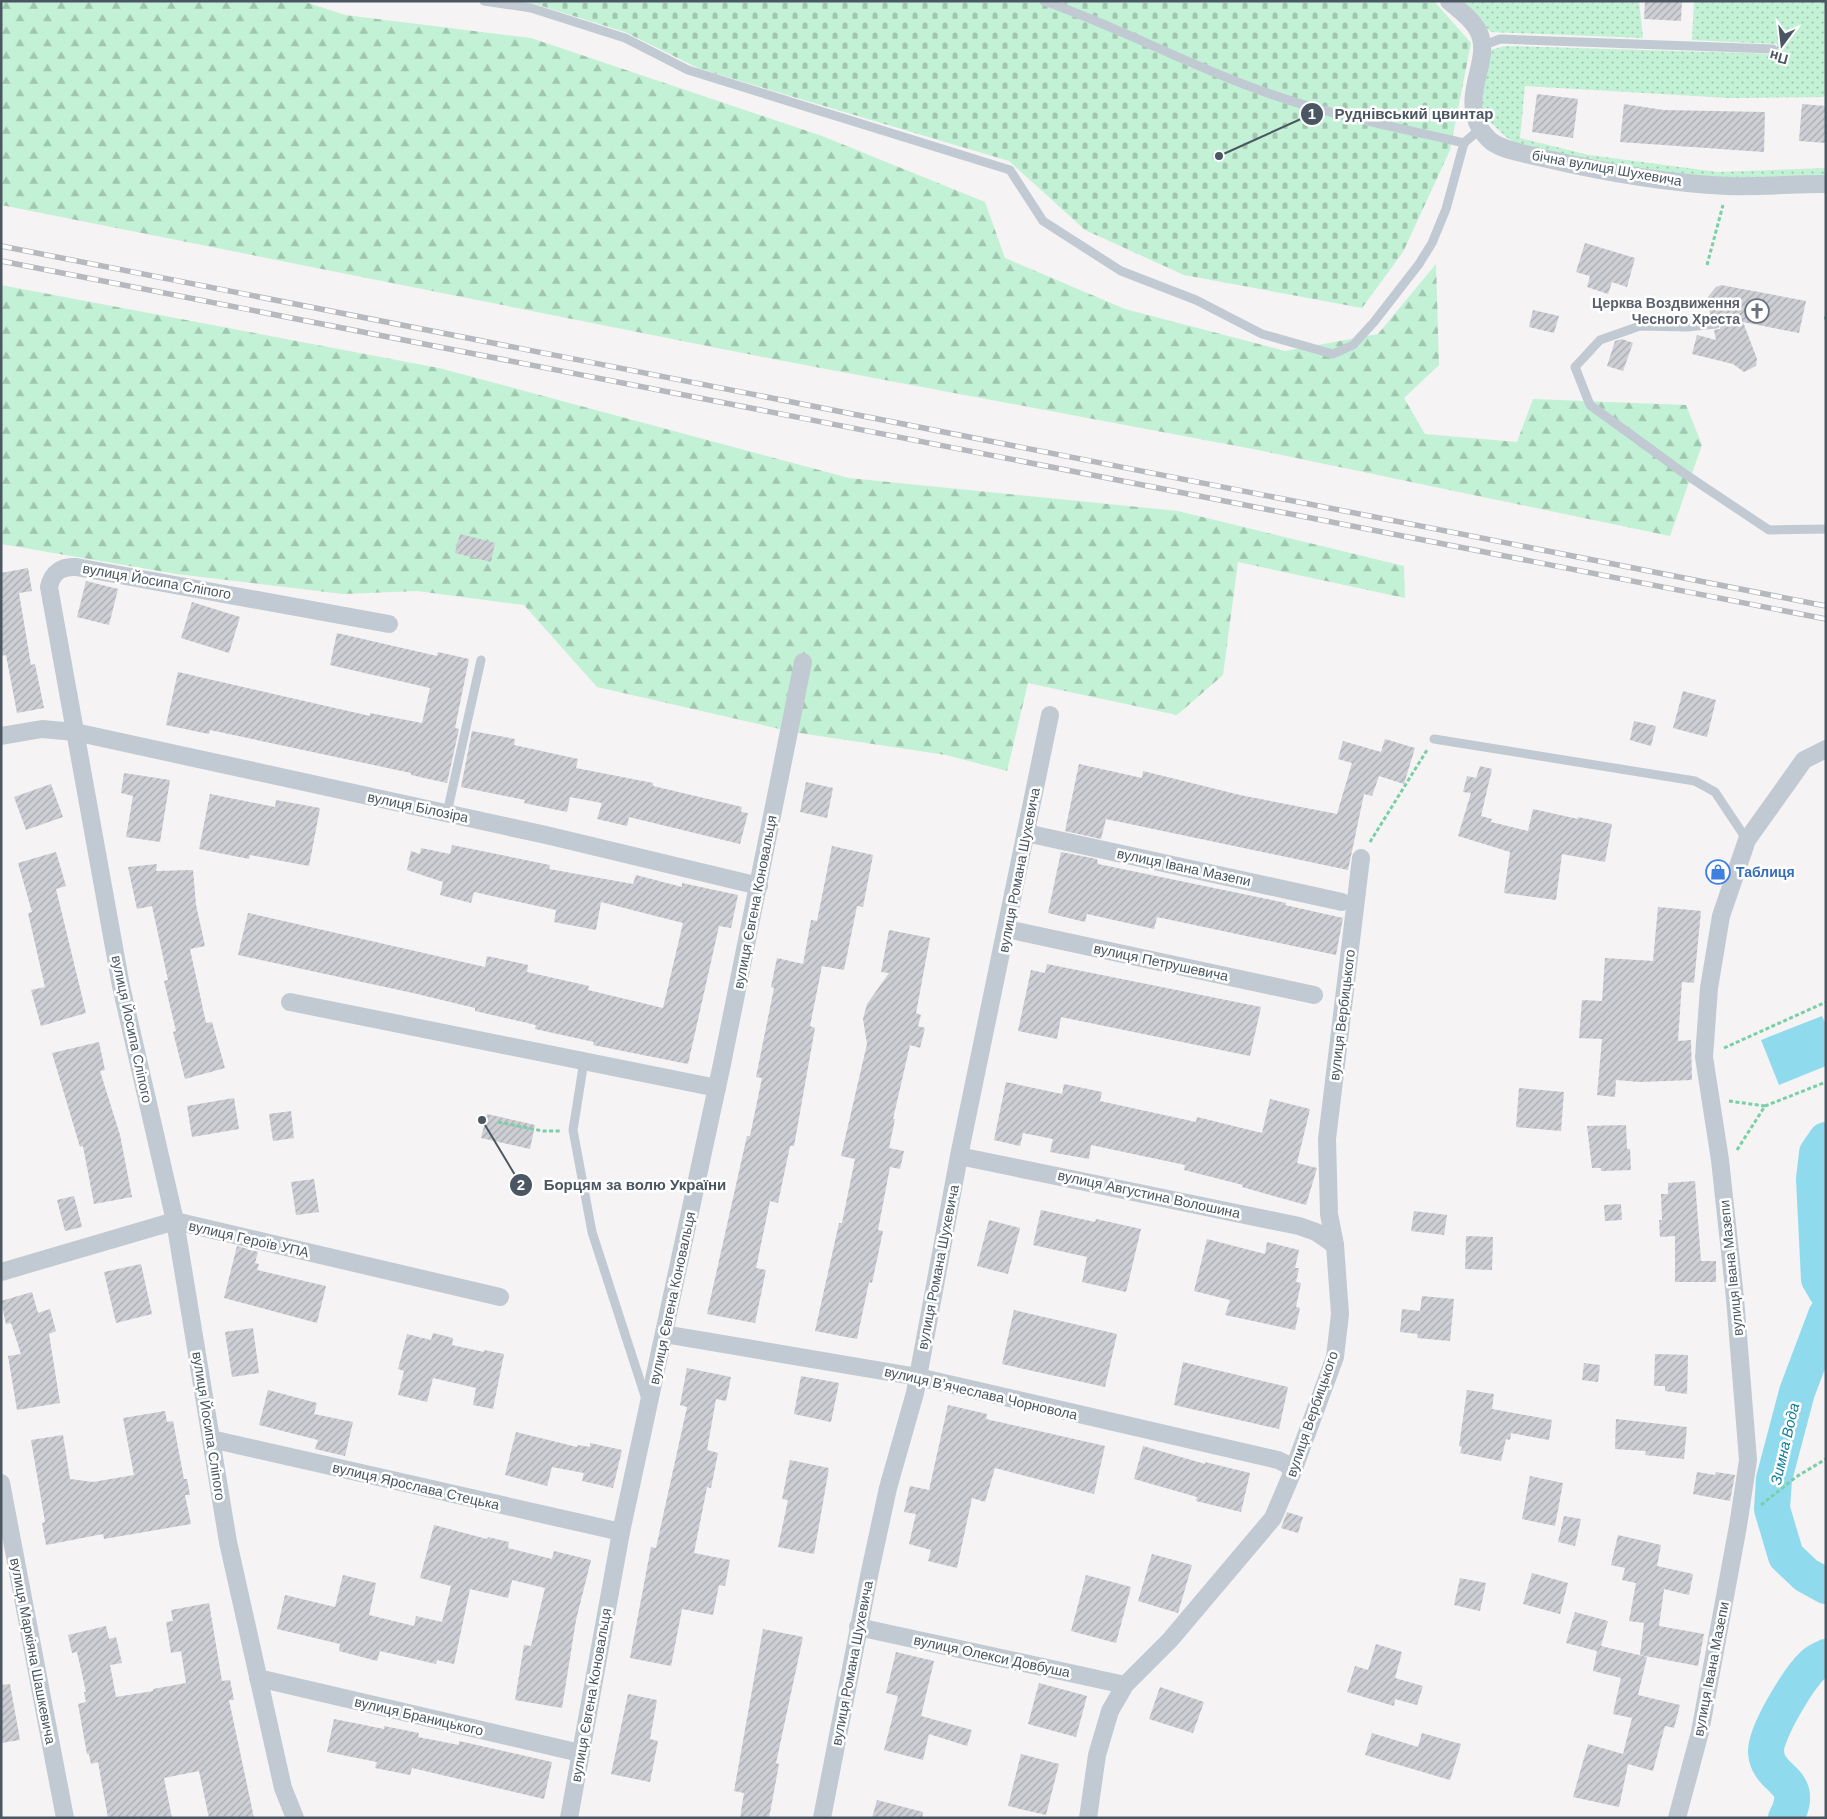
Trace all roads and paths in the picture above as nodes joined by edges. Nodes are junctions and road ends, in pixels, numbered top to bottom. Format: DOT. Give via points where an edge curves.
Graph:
graph roads {
  1 [pos="484,1"];
  2 [pos="1044,1"];
  3 [pos="1449,1"];
  4 [pos="1482,46"];
  5 [pos="1773,49"];
  6 [pos="1480,129"];
  7 [pos="1464,143"];
  8 [pos="1826,184"];
  9 [pos="1728,186"];
  10 [pos="1707,265"];
  11 [pos="1716,324"];
  12 [pos="1826,529"];
  13 [pos="389,624"];
  14 [pos="481,660"];
  15 [pos="803,662"];
  16 [pos="1050,715"];
  17 [pos="75,732"];
  18 [pos="1,736"];
  19 [pos="1434,739"];
  20 [pos="1826,749"];
  21 [pos="447,813"];
  22 [pos="1026,833"];
  23 [pos="1748,840"];
  24 [pos="1361,858"];
  25 [pos="759,886"];
  26 [pos="1342,902"];
  27 [pos="1007,929"];
  28 [pos="1314,995"];
  29 [pos="290,1002"];
  30 [pos="1826,1002"];
  31 [pos="1704,1056"];
  32 [pos="584,1061"];
  33 [pos="1826,1082"];
  34 [pos="717,1088"];
  35 [pos="1711,1098"];
  36 [pos="1765,1106"];
  37 [pos="498,1122"];
  38 [pos="543,1131"];
  39 [pos="959,1156"];
  40 [pos="1721,1175"];
  41 [pos="175,1222"];
  42 [pos="1334,1245"];
  43 [pos="1,1272"];
  44 [pos="500,1297"];
  45 [pos="664,1334"];
  46 [pos="918,1377"];
  47 [pos="648,1407"];
  48 [pos="212,1439"];
  49 [pos="1826,1459"];
  50 [pos="1293,1472"];
  51 [pos="1,1483"];
  52 [pos="1767,1499"];
  53 [pos="621,1532"];
  54 [pos="858,1627"];
  55 [pos="258,1678"];
  56 [pos="1125,1685"];
  57 [pos="580,1753"];
  58 [pos="64,1818"];
  59 [pos="295,1818"];
  60 [pos="569,1818"];
  61 [pos="822,1818"];
  62 [pos="1088,1818"];
  63 [pos="1677,1818"];
  1 -- 7 [label="lane" via="530,8 624,38 688,70 1010,170 1043,221 1122,271 1196,300 1262,334 1334,354 1364,334 1432,243 1446,208"];
  2 -- 7 [label="lane" via="1077,12 1262,92"];
  3 -- 4 [label="street" via="1474,24"];
  4 -- 5 [label="lane" via="1500,39"];
  4 -- 6 [label="street" via="1473,100"];
  6 -- 7 [label="lane"];
  6 -- 9 [label="street, бічна вулиця Шухевича" via="1493,142 1576,166 1678,182"];
  8 -- 9 [label="street, бічна вулиця Шухевича"];
  9 -- 10 [label="path"];
  11 -- 12 [label="lane" via="1640,326 1600,340 1575,367 1590,405 1770,530"];
  13 -- 17 [label="street, вулиця Йосипа Сліпого" via="66,566 51,578 50,587"];
  14 -- 21 [label="lane"];
  15 -- 25 [label="street, вулиця Євгена Коновальця"];
  16 -- 22 [label="street, вулиця Романа Шухевича"];
  17 -- 18 [label="street, вулиця Білозіра" via="42,730"];
  17 -- 21 [label="street, вулиця Білозіра"];
  17 -- 41 [label="street, вулиця Йосипа Сліпого" via="121,986"];
  19 -- 23 [label="lane" via="1695,781 1715,792"];
  19 -- 24 [label="path"];
  20 -- 23 [label="street, вулиця Івана Мазепи" via="1804,760"];
  21 -- 25 [label="street, вулиця Білозіра"];
  22 -- 26 [label="street, вулиця Івана Мазепи"];
  22 -- 27 [label="street, вулиця Романа Шухевича"];
  23 -- 31 [label="street, вулиця Івана Мазепи" via="1721,916 1709,988"];
  24 -- 42 [label="street, вулиця Вербицького" via="1328,1139 1329,1214"];
  25 -- 34 [label="street, вулиця Євгена Коновальця"];
  27 -- 28 [label="street, вулиця Петрушевича"];
  27 -- 39 [label="street, вулиця Романа Шухевича"];
  29 -- 32 [label="street"];
  30 -- 31 [label="path"];
  31 -- 35 [label="street, вулиця Івана Мазепи"];
  32 -- 34 [label="street"];
  32 -- 47 [label="lane" via="573,1130 578,1158 592,1232"];
  33 -- 36 [label="path"];
  34 -- 45 [label="street, вулиця Євгена Коновальця"];
  35 -- 36 [label="path"];
  35 -- 40 [label="street, вулиця Івана Мазепи"];
  36 -- 40 [label="path"];
  37 -- 38 [label="path"];
  39 -- 42 [label="street, вулиця Августина Волошина" via="1299,1226 1316,1232"];
  39 -- 46 [label="street, вулиця Романа Шухевича"];
  40 -- 63 [label="street, вулиця Івана Мазепи" via="1736,1298 1748,1460 1700,1732"];
  41 -- 43 [label="street, вулиця Героїв УПА"];
  41 -- 44 [label="street, вулиця Героїв УПА"];
  41 -- 48 [label="street, вулиця Йосипа Сліпого"];
  42 -- 50 [label="street, вулиця Вербицького" via="1340,1314 1335,1357"];
  45 -- 46 [label="street, вулиця Вʼячеслава Чорновола"];
  45 -- 47 [label="street, вулиця Євгена Коновальця"];
  46 -- 50 [label="street, вулиця Вʼячеслава Чорновола" via="1278,1460"];
  46 -- 54 [label="street, вулиця Романа Шухевича" via="888,1488"];
  47 -- 53 [label="street, вулиця Євгена Коновальця"];
  48 -- 53 [label="street, вулиця Ярослава Стецька"];
  48 -- 55 [label="street, вулиця Йосипа Сліпого" via="228,1542"];
  49 -- 52 [label="path"];
  50 -- 56 [label="street, вулиця Вербицького" via="1273,1518 1251,1546 1170,1640"];
  51 -- 58 [label="street, вулиця Маркіяна Шашкевича"];
  53 -- 57 [label="street, вулиця Євгена Коновальця"];
  54 -- 56 [label="street, вулиця Олекси Довбуша"];
  54 -- 61 [label="street, вулиця Романа Шухевича"];
  55 -- 57 [label="street, вулиця Браницького"];
  55 -- 59 [label="street, вулиця Йосипа Сліпого" via="283,1788"];
  56 -- 62 [label="street, вулиця Вербицького" via="1110,1711 1097,1755"];
  57 -- 60 [label="street, вулиця Євгена Коновальця"];
}
